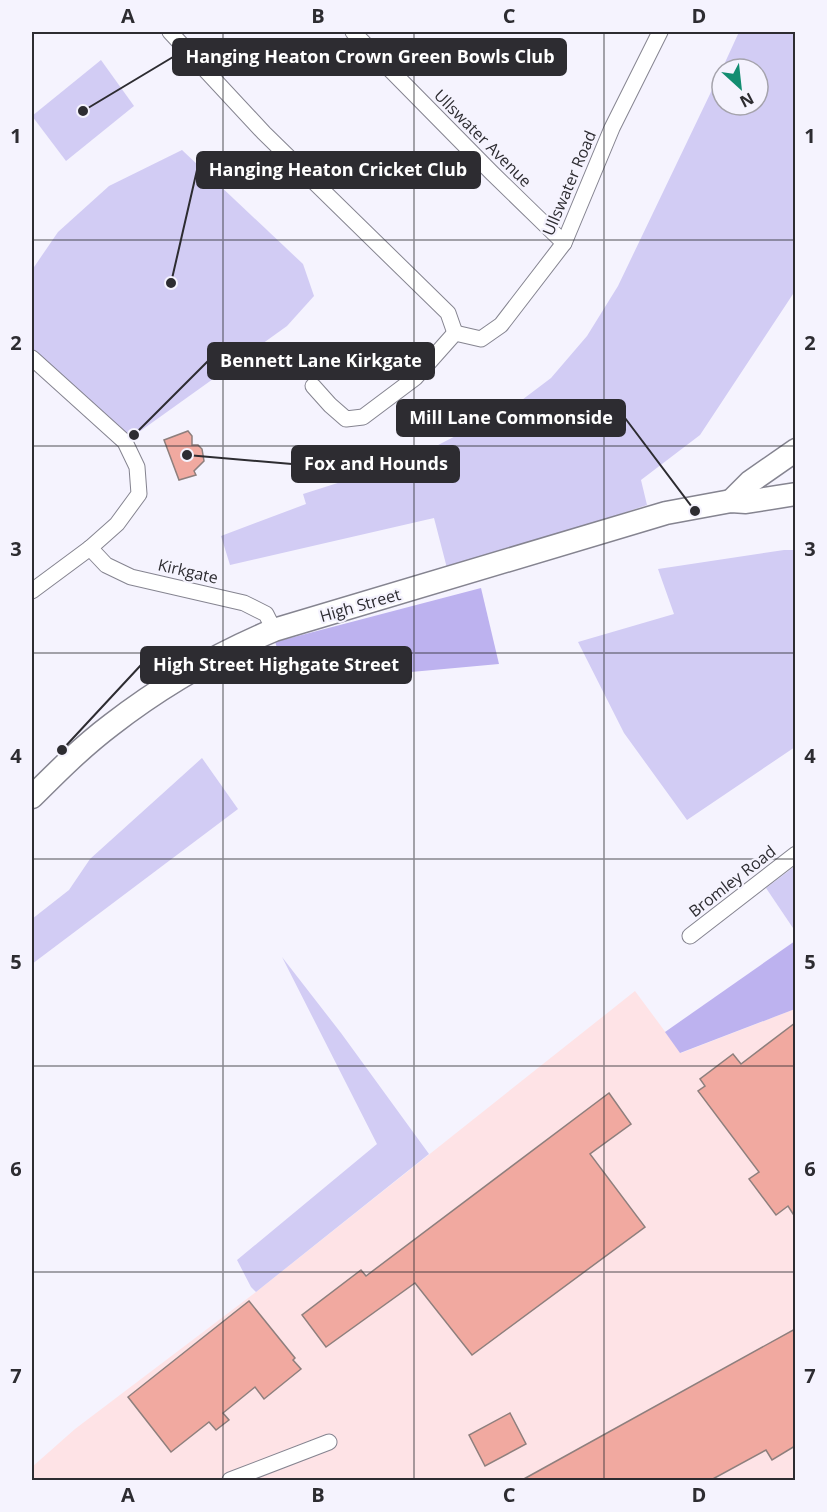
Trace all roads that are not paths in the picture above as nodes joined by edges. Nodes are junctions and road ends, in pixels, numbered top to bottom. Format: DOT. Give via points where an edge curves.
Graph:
graph roads {
  1 [pos="170,32"];
  2 [pos="352,32"];
  3 [pos="660,32"];
  4 [pos="564,243"];
  5 [pos="455,333"];
  6 [pos="32,358"];
  7 [pos="313,386"];
  8 [pos="795,450"];
  9 [pos="795,494"];
  10 [pos="731,501"];
  11 [pos="90,548"];
  12 [pos="32,591"];
  13 [pos="274,630"];
  14 [pos="70,760"];
  15 [pos="32,785"];
  16 [pos="32,797"];
  17 [pos="795,854"];
  18 [pos="690,936"];
  19 [pos="329,1442"];
  20 [pos="230,1480"];
  1 -- 5 [label="street" via="264,133 448,314"];
  2 -- 4 [label="street, Ullswater Avenue"];
  3 -- 4 [label="street, Ullswater Road" via="612,128"];
  4 -- 5 [label="street, Ullswater Road" via="501,325 481,339"];
  5 -- 7 [label="street" via="415,378 363,417 346,418"];
  6 -- 11 [label="street" via="125,442 138,467 139,494 117,524"];
  8 -- 10 [label="street" via="750,482"];
  9 -- 10 [label="street, High Street"];
  10 -- 13 [label="street, High Street" via="666,513"];
  11 -- 12 [label="street"];
  11 -- 13 [label="street, Kirkgate" via="106,565 132,577 244,603 266,614"];
  13 -- 14 [label="street, High Street" via="238,645 157,694 110,725"];
  14 -- 15 [label="street"];
  14 -- 16 [label="street, High Street"];
  17 -- 18 [label="street, Bromley Road"];
  19 -- 20 [label="street"];
}
